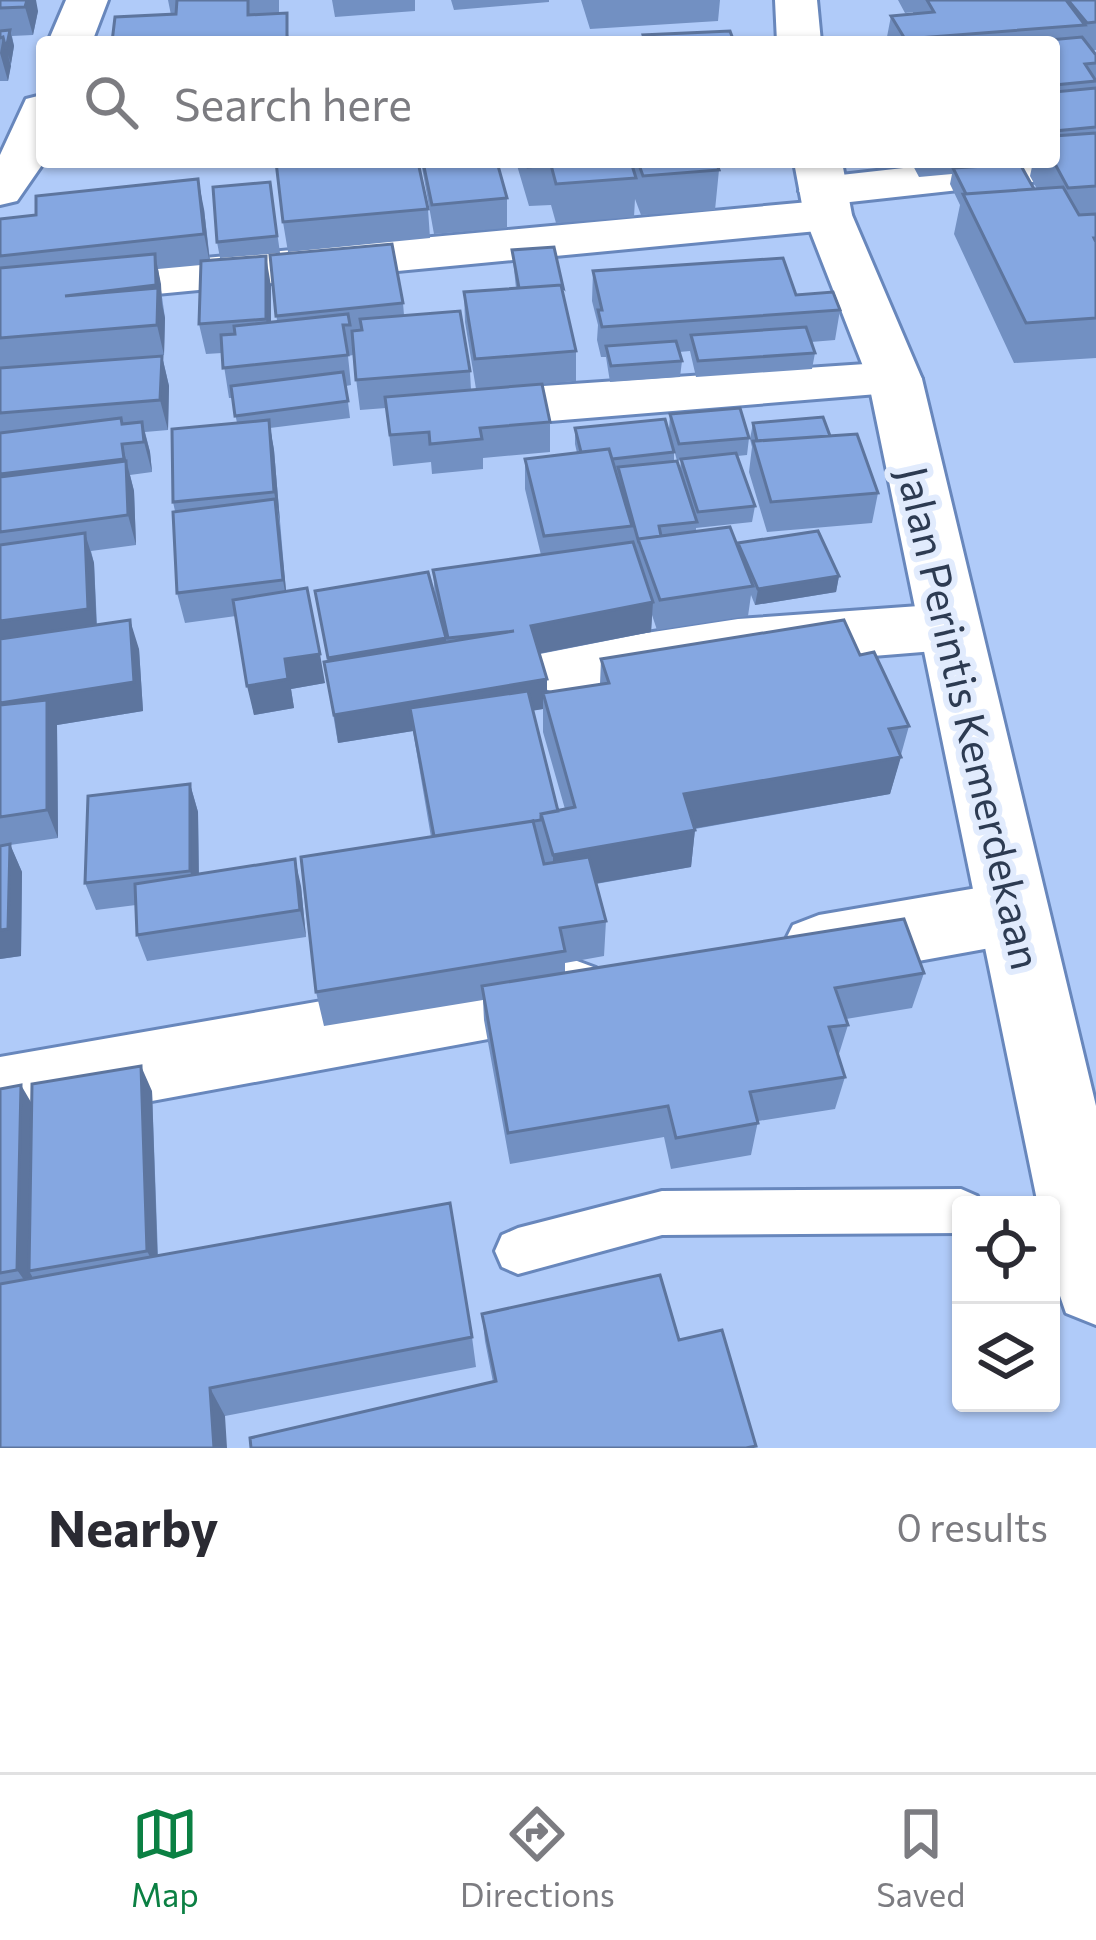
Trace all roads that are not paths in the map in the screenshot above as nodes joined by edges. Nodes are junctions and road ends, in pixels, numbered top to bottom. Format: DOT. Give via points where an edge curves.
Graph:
graph roads {
  1 [pos="87,0"];
  2 [pos="796,0"];
  3 [pos="72,36"];
  4 [pos="799,36"];
  5 [pos="36,123"];
  6 [pos="1096,160"];
  7 [pos="1060,164"];
  8 [pos="16,168"];
  9 [pos="1021,168"];
  10 [pos="823,189"];
  11 [pos="0,293"];
  12 [pos="895,379"];
  13 [pos="514,406"];
  14 [pos="946,628"];
  15 [pos="561,670"];
  16 [pos="1012,913"];
  17 [pos="753,959"];
  18 [pos="635,980"];
  19 [pos="0,1093"];
  20 [pos="952,1211"];
  21 [pos="1080,1228"];
  22 [pos="518,1251"];
  1 -- 3 [label="street"];
  2 -- 4 [label="street"];
  5 -- 8 [label="street"];
  6 -- 7 [label="street"];
  9 -- 10 [label="street"];
  10 -- 11 [label="street"];
  10 -- 12 [label="street, Jalan Perintis Kemerdekaan"];
  12 -- 13 [label="street"];
  12 -- 14 [label="street, Jalan Perintis Kemerdekaan"];
  14 -- 15 [label="street" via="738,643"];
  14 -- 16 [label="street, Jalan Perintis Kemerdekaan"];
  16 -- 17 [label="street"];
  16 -- 21 [label="street, Jalan Perintis Kemerdekaan"];
  18 -- 19 [label="street"];
  20 -- 22 [label="lane" via="662,1213"];
}
